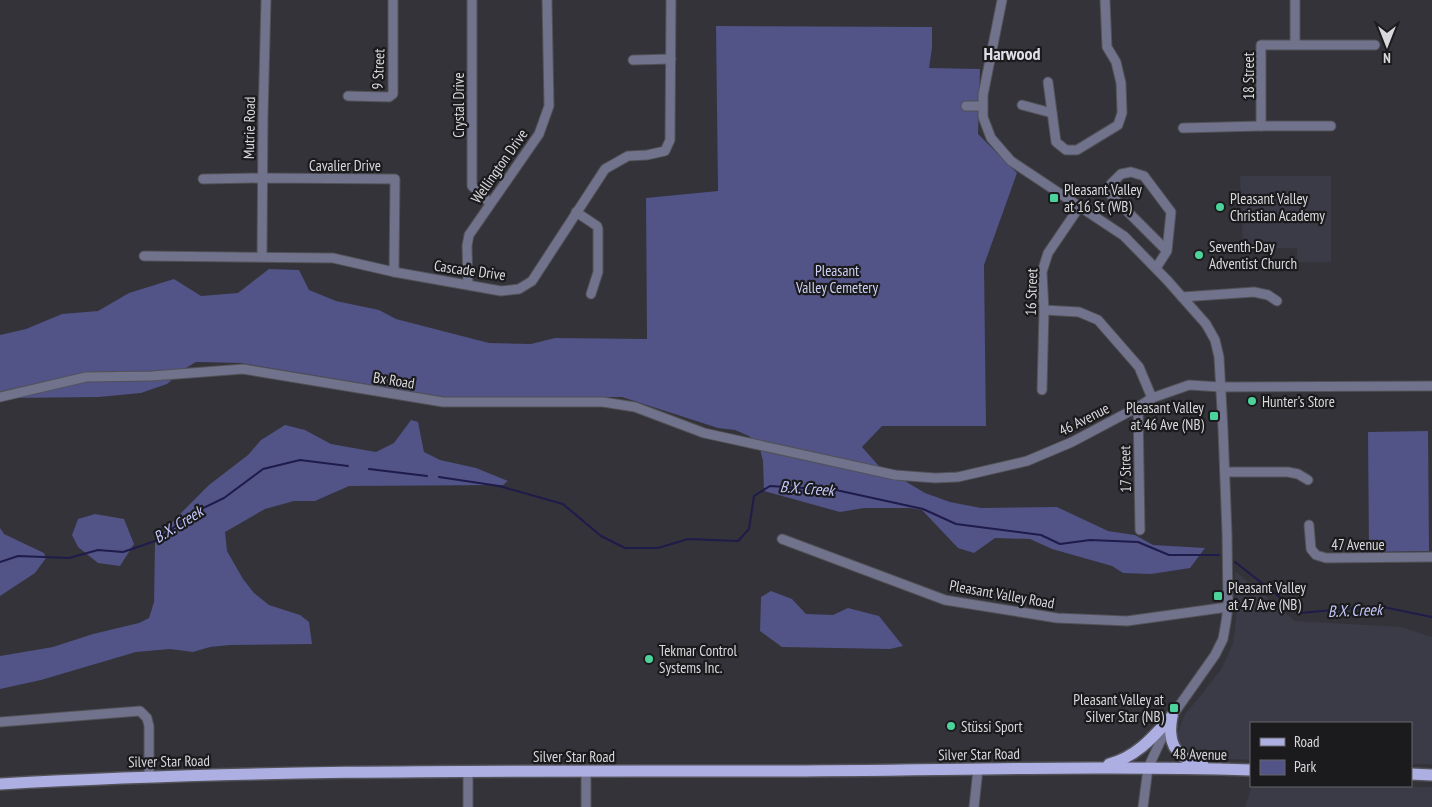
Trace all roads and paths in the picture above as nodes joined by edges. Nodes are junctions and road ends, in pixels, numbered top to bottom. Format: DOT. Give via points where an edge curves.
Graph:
graph roads {
  1 [pos="266,0"];
  2 [pos="393,0"];
  3 [pos="472,0"];
  4 [pos="547,0"];
  5 [pos="671,0"];
  6 [pos="1002,0"];
  7 [pos="1105,0"];
  8 [pos="1295,0"];
  9 [pos="1295,44"];
  10 [pos="1375,45"];
  11 [pos="671,59"];
  12 [pos="633,60"];
  13 [pos="1048,82"];
  14 [pos="348,96"];
  15 [pos="1022,105"];
  16 [pos="966,106"];
  17 [pos="982,106"];
  18 [pos="1052,113"];
  19 [pos="1262,126"];
  20 [pos="1331,126"];
  21 [pos="1183,128"];
  22 [pos="262,178"];
  23 [pos="203,179"];
  24 [pos="490,203"];
  25 [pos="1080,206"];
  26 [pos="576,212"];
  27 [pos="1167,251"];
  28 [pos="144,256"];
  29 [pos="262,257"];
  30 [pos="1156,268"];
  31 [pos="394,272"];
  32 [pos="468,284"];
  33 [pos="591,294"];
  34 [pos="1182,297"];
  35 [pos="1277,301"];
  36 [pos="1044,310"];
  37 [pos="1432,386"];
  38 [pos="1221,387"];
  39 [pos="1042,390"];
  40 [pos="0,397"];
  41 [pos="1152,398"];
  42 [pos="1138,407"];
  43 [pos="780,450"];
  44 [pos="1225,472"];
  45 [pos="1308,480"];
  46 [pos="1309,525"];
  47 [pos="1140,530"];
  48 [pos="782,539"];
  49 [pos="1432,557"];
  50 [pos="1228,607"];
  51 [pos="1172,716"];
  52 [pos="0,722"];
  53 [pos="1092,767"];
  54 [pos="1148,768"];
  55 [pos="978,769"];
  56 [pos="1230,769"];
  57 [pos="1250,770"];
  58 [pos="468,771"];
  59 [pos="586,771"];
  60 [pos="1412,774"];
  61 [pos="1432,775"];
  62 [pos="149,776"];
  63 [pos="0,784"];
  64 [pos="468,807"];
  65 [pos="586,807"];
  66 [pos="974,807"];
  67 [pos="1143,807"];
  1 -- 22 [label="street, Mutrie Road"];
  2 -- 14 [label="street, 9 Street" via="393,94 390,98"];
  3 -- 24 [label="street, Crystal Drive" via="472,186"];
  4 -- 24 [label="street, Wellington Drive" via="548,106 539,134"];
  5 -- 11 [label="street, Cascade Drive"];
  6 -- 17 [label="street"];
  7 -- 18 [label="street" via="1106,48 1116,62 1121,84 1122,113 1118,125 1077,150 1066,150 1056,142"];
  8 -- 9 [label="street"];
  9 -- 10 [label="street"];
  9 -- 19 [label="street, 18 Street" via="1261,45"];
  11 -- 12 [label="street"];
  11 -- 26 [label="street, Cascade Drive" via="670,140 665,151 628,156 605,169"];
  13 -- 18 [label="street"];
  15 -- 18 [label="street"];
  16 -- 17 [label="street"];
  17 -- 25 [label="street" via="991,138 1011,161"];
  19 -- 20 [label="street"];
  19 -- 21 [label="street"];
  22 -- 23 [label="street"];
  22 -- 29 [label="street, Mutrie Road"];
  22 -- 31 [label="street, Cavalier Drive" via="394,179"];
  24 -- 32 [label="street, Wellington Drive" via="469,235"];
  25 -- 30 [label="street" via="1124,236"];
  25 -- 36 [label="street, 16 Street" via="1048,253 1042,272"];
  26 -- 32 [label="street, Cascade Drive" via="532,281 519,289 501,290"];
  26 -- 33 [label="street" via="598,230 598,272"];
  27 -- 27 [label="street" via="1171,212 1144,176 1131,172 1121,174 1111,184 1110,194"];
  27 -- 30 [label="street"];
  28 -- 29 [label="street, Cascade Drive"];
  29 -- 31 [label="street, Cascade Drive" via="333,258"];
  30 -- 34 [label="street"];
  31 -- 32 [label="street, Cascade Drive"];
  34 -- 35 [label="street" via="1254,292"];
  34 -- 38 [label="street" via="1206,324 1215,340"];
  36 -- 39 [label="street, 16 Street"];
  36 -- 41 [label="street" via="1079,312 1098,320 1139,367"];
  37 -- 38 [label="street, 46 Avenue"];
  38 -- 41 [label="street, 46 Avenue" via="1189,385"];
  38 -- 44 [label="street"];
  40 -- 43 [label="street, Bx Road" via="86,377 243,369 443,402 603,402 634,407 704,433"];
  41 -- 42 [label="street, 46 Avenue"];
  42 -- 43 [label="street, 46 Avenue" via="1072,442 1027,461 958,477 895,475"];
  42 -- 47 [label="street, 17 Street"];
  44 -- 45 [label="street" via="1288,472"];
  44 -- 50 [label="street"];
  46 -- 49 [label="street, 47 Avenue" via="1311,549 1316,555 1326,558"];
  48 -- 50 [label="street, Pleasant Valley Road" via="945,600 1057,618 1127,621"];
  50 -- 51 [label="street" via="1223,639 1215,655"];
  51 -- 53 [label="main road" via="1155,736 1129,757"];
  51 -- 54 [label="street"];
  51 -- 56 [label="main road" via="1170,736 1180,755 1195,764"];
  52 -- 62 [label="street" via="140,711 148,718"];
  53 -- 54 [label="main road, Silver Star Road"];
  53 -- 55 [label="main road, Silver Star Road"];
  54 -- 56 [label="main road, 48 Avenue"];
  54 -- 67 [label="street"];
  55 -- 59 [label="main road, Silver Star Road"];
  55 -- 66 [label="street"];
  56 -- 57 [label="main road, 48 Avenue"];
  58 -- 59 [label="main road, Silver Star Road"];
  58 -- 62 [label="main road, Silver Star Road"];
  58 -- 64 [label="street"];
  59 -- 65 [label="street"];
  60 -- 61 [label="main road"];
  62 -- 63 [label="main road, Silver Star Road"];
}
